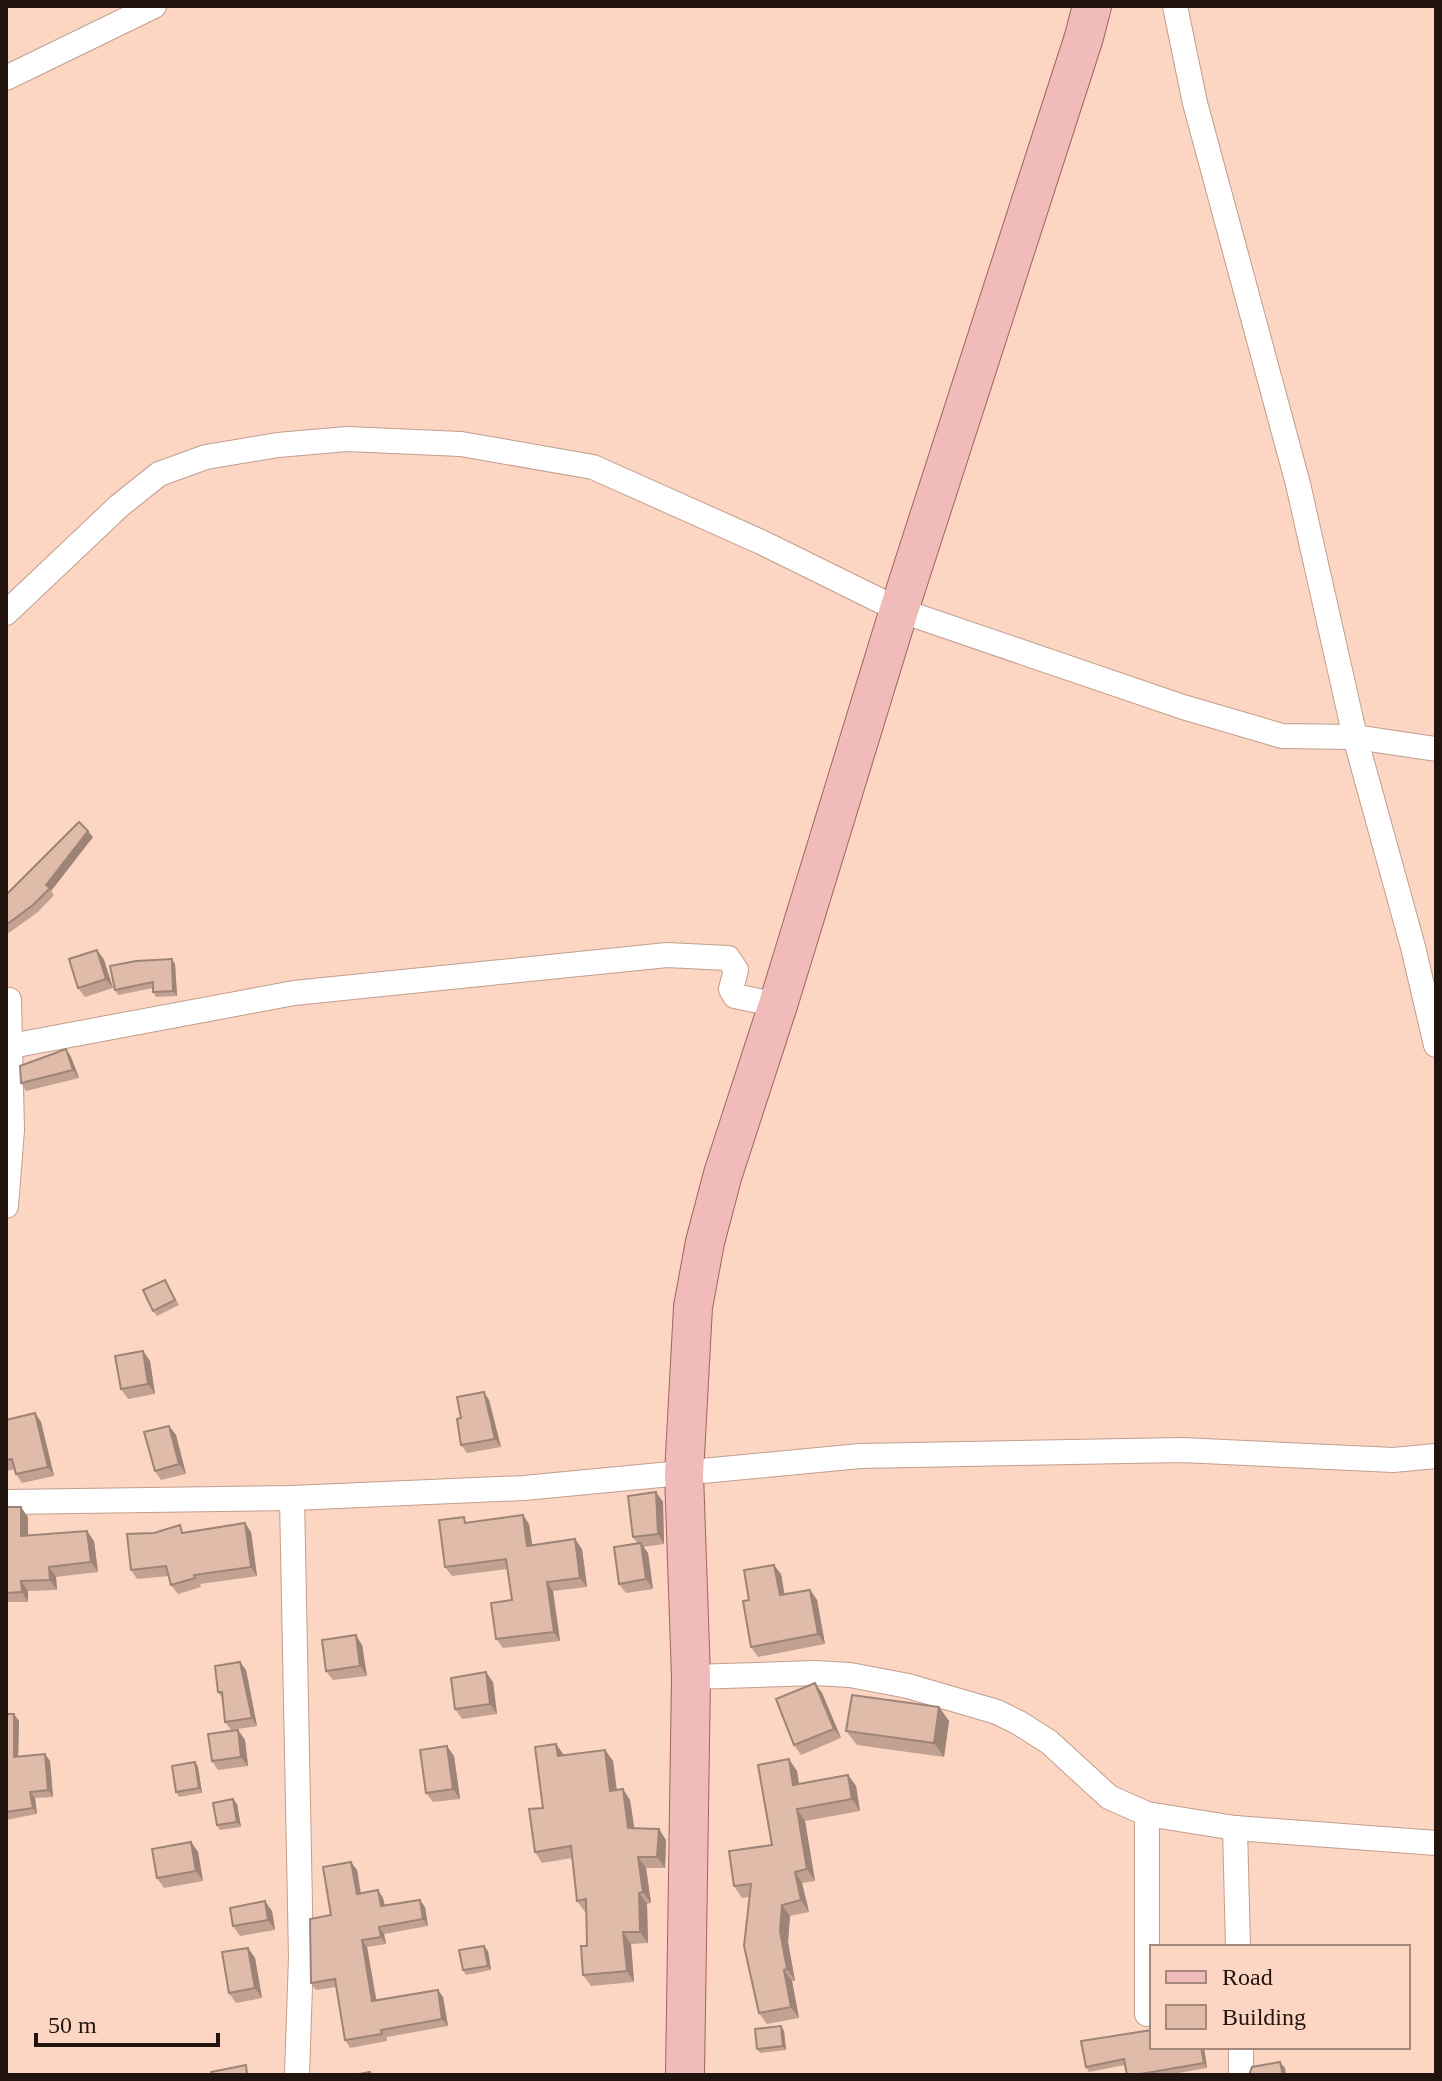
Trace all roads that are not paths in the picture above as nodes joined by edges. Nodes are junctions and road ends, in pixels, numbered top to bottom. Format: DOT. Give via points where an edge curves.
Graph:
graph roads {
  1 [pos="154,6"];
  2 [pos="1092,6"];
  3 [pos="1175,6"];
  4 [pos="6,78"];
  5 [pos="899,610"];
  6 [pos="6,613"];
  7 [pos="1355,737"];
  8 [pos="1436,749"];
  9 [pos="9,1000"];
  10 [pos="778,1005"];
  11 [pos="1436,1045"];
  12 [pos="11,1046"];
  13 [pos="6,1206"];
  14 [pos="1436,1456"];
  15 [pos="684,1474"];
  16 [pos="292,1498"];
  17 [pos="6,1502"];
  18 [pos="691,1677"];
  19 [pos="1147,1814"];
  20 [pos="1235,1828"];
  21 [pos="1436,1843"];
  22 [pos="1238,1945"];
  23 [pos="1147,2014"];
  24 [pos="1241,2049"];
  25 [pos="297,2075"];
  26 [pos="685,2075"];
  27 [pos="1241,2075"];
  1 -- 4 [label="street"];
  2 -- 5 [label="main road"];
  3 -- 7 [label="street" via="1195,103 1298,484"];
  5 -- 6 [label="street" via="593,467 461,444 347,439 206,457 159,474"];
  5 -- 7 [label="street" via="1282,736"];
  5 -- 10 [label="main road"];
  7 -- 8 [label="street"];
  7 -- 11 [label="street"];
  9 -- 12 [label="street"];
  10 -- 12 [label="street" via="735,996 731,989 736,970 728,958 667,955 294,993"];
  10 -- 15 [label="main road" via="705,1242 693,1307"];
  12 -- 13 [label="street"];
  14 -- 15 [label="street" via="1393,1460 1182,1450 860,1456"];
  15 -- 16 [label="street" via="524,1488"];
  15 -- 18 [label="main road"];
  16 -- 17 [label="street"];
  16 -- 25 [label="street" via="301,1957"];
  18 -- 19 [label="street" via="850,1675 997,1712 1049,1742 1109,1797"];
  18 -- 26 [label="main road"];
  19 -- 20 [label="street"];
  19 -- 23 [label="street"];
  20 -- 21 [label="street"];
  20 -- 22 [label="street"];
  24 -- 27 [label="street"];
}
